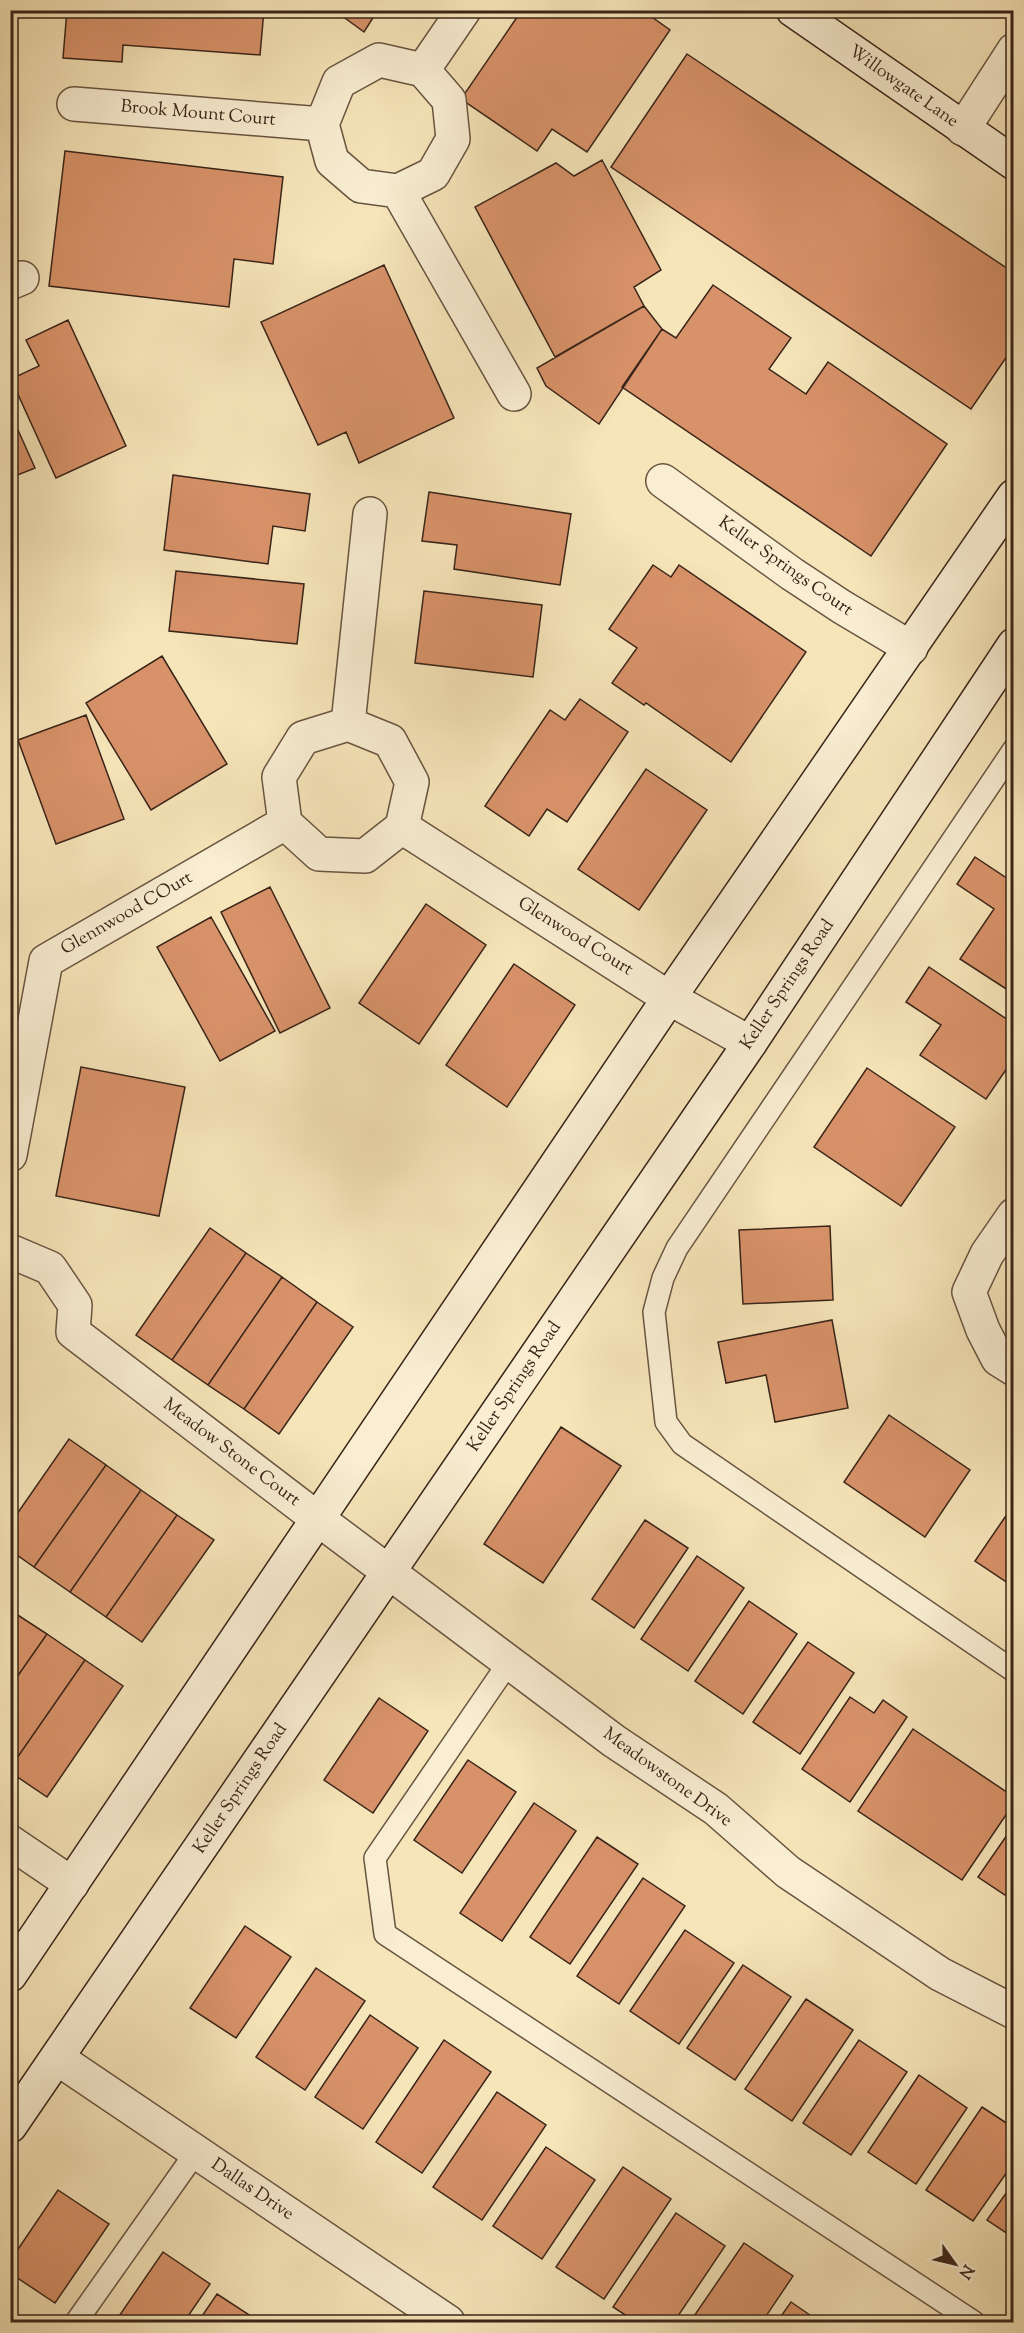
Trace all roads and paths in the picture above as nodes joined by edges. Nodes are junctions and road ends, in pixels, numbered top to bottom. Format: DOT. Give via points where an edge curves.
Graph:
graph roads {
  1 [pos="464,10"];
  2 [pos="793,10"];
  3 [pos="1014,50"];
  4 [pos="423,70"];
  5 [pos="74,104"];
  6 [pos="322,124"];
  7 [pos="963,129"];
  8 [pos="1014,163"];
  9 [pos="398,192"];
  10 [pos="514,394"];
  11 [pos="663,481"];
  12 [pos="1014,496"];
  13 [pos="370,514"];
  14 [pos="1014,645"];
  15 [pos="911,648"];
  16 [pos="348,724"];
  17 [pos="1014,749"];
  18 [pos="285,823"];
  19 [pos="402,827"];
  20 [pos="669,998"];
  21 [pos="750,1042"];
  22 [pos="10,1155"];
  23 [pos="1014,1215"];
  24 [pos="10,1251"];
  25 [pos="1014,1370"];
  26 [pos="318,1519"];
  27 [pos="389,1572"];
  28 [pos="509,1662"];
  29 [pos="1014,1671"];
  30 [pos="10,1842"];
  31 [pos="72,1884"];
  32 [pos="10,1975"];
  33 [pos="1014,2012"];
  34 [pos="57,2058"];
  35 [pos="10,2126"];
  36 [pos="196,2152"];
  37 [pos="76,2322"];
  38 [pos="448,2322"];
  39 [pos="974,2322"];
  1 -- 4 [label="street"];
  2 -- 7 [label="street, Willowgate Lane"];
  3 -- 7 [label="street"];
  4 -- 6 [label="street" via="379,60 339,82"];
  4 -- 9 [label="street" via="449,100 453,139 433,174"];
  5 -- 6 [label="street, Brook Mount Court"];
  6 -- 9 [label="street" via="332,161 361,186"];
  7 -- 8 [label="street, Willowgate Lane"];
  9 -- 10 [label="street"];
  11 -- 15 [label="street, Keller Springs Court" via="812,587"];
  12 -- 15 [label="street"];
  13 -- 16 [label="street"];
  14 -- 21 [label="street, Keller Springs Road"];
  15 -- 20 [label="street"];
  16 -- 18 [label="street" via="303,738 279,777"];
  16 -- 19 [label="street" via="390,741 412,782"];
  17 -- 29 [label="lane" via="677,1248 663,1278 654,1312 666,1422 682,1444"];
  18 -- 19 [label="street" via="319,854 365,856"];
  18 -- 22 [label="street, Glennwood COurt" via="46,961"];
  19 -- 20 [label="street, Glenwood Court"];
  20 -- 21 [label="street, Glenwood Court"];
  20 -- 26 [label="street"];
  21 -- 27 [label="street, Keller Springs Road"];
  23 -- 25 [label="street" via="987,1254 969,1292 998,1359"];
  24 -- 26 [label="street, Meadow Stone Court" via="50,1268 75,1305 73,1332"];
  26 -- 27 [label="street, Meadow Stone Court"];
  26 -- 31 [label="street"];
  27 -- 28 [label="street, Meadowstone Drive"];
  27 -- 34 [label="street, Keller Springs Road"];
  28 -- 33 [label="street, Meadowstone Drive" via="614,1741 716,1809 788,1872 940,1974"];
  28 -- 39 [label="lane" via="375,1858 385,1934"];
  30 -- 31 [label="street"];
  31 -- 32 [label="street"];
  34 -- 35 [label="street, Keller Springs Road"];
  34 -- 36 [label="street, Dallas Drive"];
  36 -- 37 [label="lane"];
  36 -- 38 [label="street, Dallas Drive"];
}
